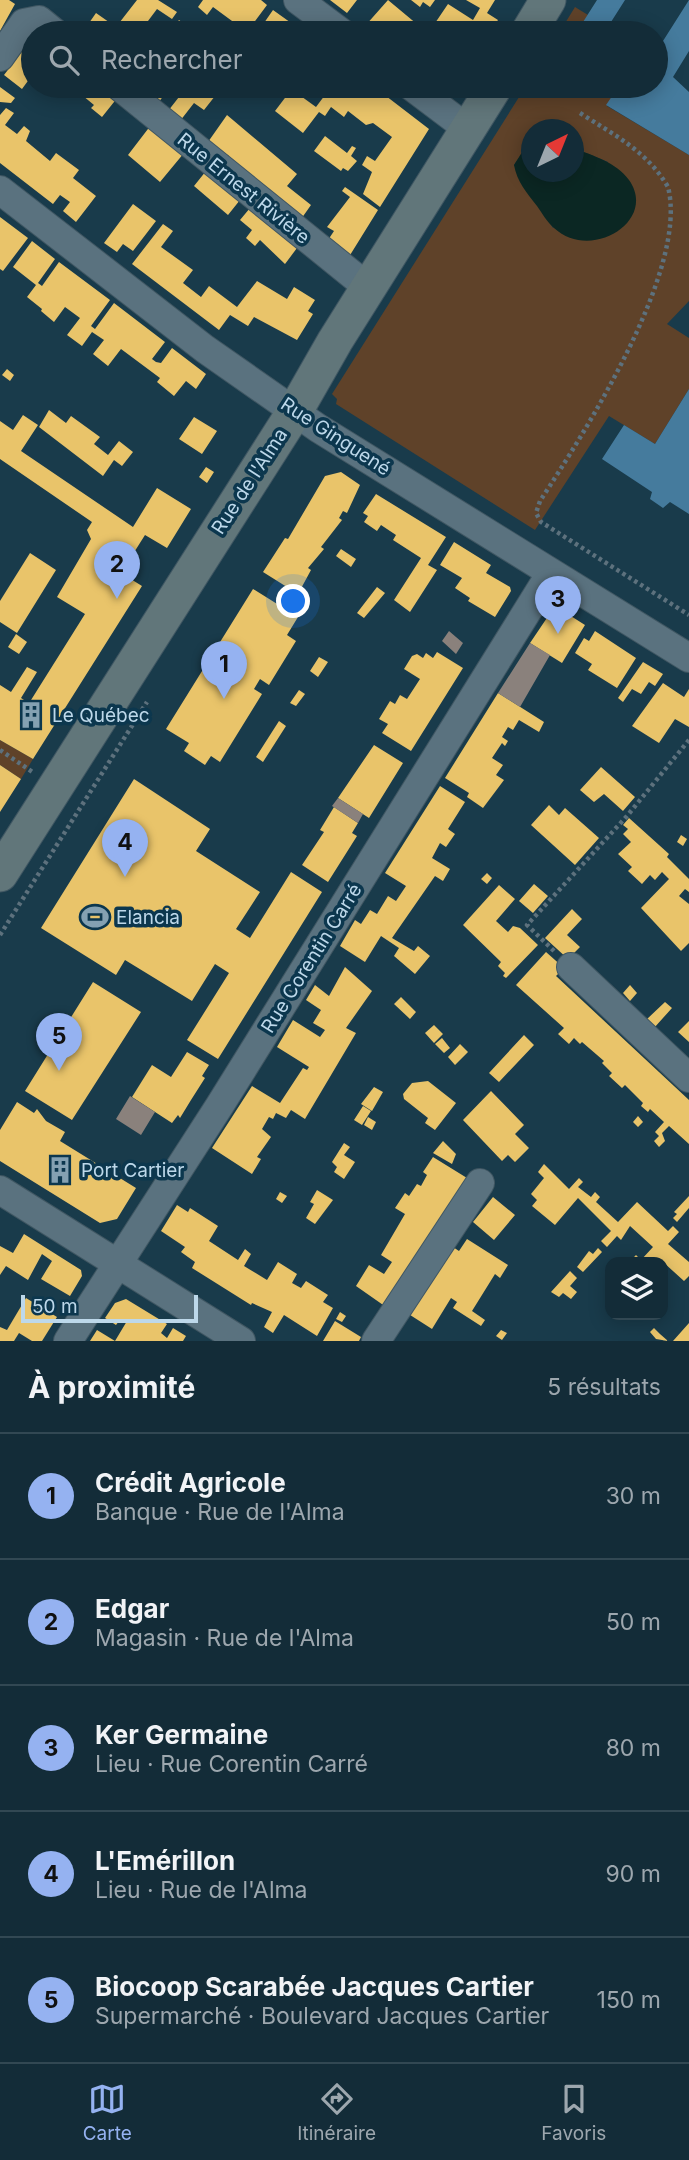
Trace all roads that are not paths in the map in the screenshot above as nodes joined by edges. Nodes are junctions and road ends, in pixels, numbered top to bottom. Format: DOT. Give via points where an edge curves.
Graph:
graph roads {
  1 [pos="298,0"];
  2 [pos="548,0"];
  3 [pos="326,21"];
  4 [pos="535,21"];
  5 [pos="21,27"];
  6 [pos="0,57"];
  7 [pos="134,98"];
  8 [pos="427,98"];
  9 [pos="487,98"];
  10 [pos="468,129"];
  11 [pos="0,190"];
  12 [pos="370,289"];
  13 [pos="295,411"];
  14 [pos="551,573"];
  15 [pos="689,658"];
  16 [pos="0,874"];
  17 [pos="571,967"];
  18 [pos="689,1077"];
  19 [pos="480,1183"];
  20 [pos="0,1191"];
  21 [pos="117,1263"];
  22 [pos="68,1341"];
  23 [pos="242,1341"];
  24 [pos="376,1341"];
  1 -- 3 [label="street"];
  2 -- 4 [label="main road"];
  5 -- 6 [label="street"];
  7 -- 12 [label="street, Rue Ernest Rivière"];
  8 -- 10 [label="street"];
  9 -- 10 [label="main road, Rue de l'Alma"];
  10 -- 12 [label="main road, Rue de l'Alma"];
  11 -- 13 [label="street, Rue Ginguené" via="205,349"];
  12 -- 13 [label="main road, Rue de l'Alma"];
  13 -- 14 [label="street, Rue Ginguené"];
  13 -- 16 [label="main road, Rue de l'Alma"];
  14 -- 15 [label="street, Rue Ginguené"];
  14 -- 21 [label="street, Rue Corentin Carré"];
  17 -- 18 [label="street"];
  19 -- 24 [label="street"];
  20 -- 21 [label="street"];
  21 -- 22 [label="street, Rue Corentin Carré"];
  21 -- 23 [label="street"];
}
